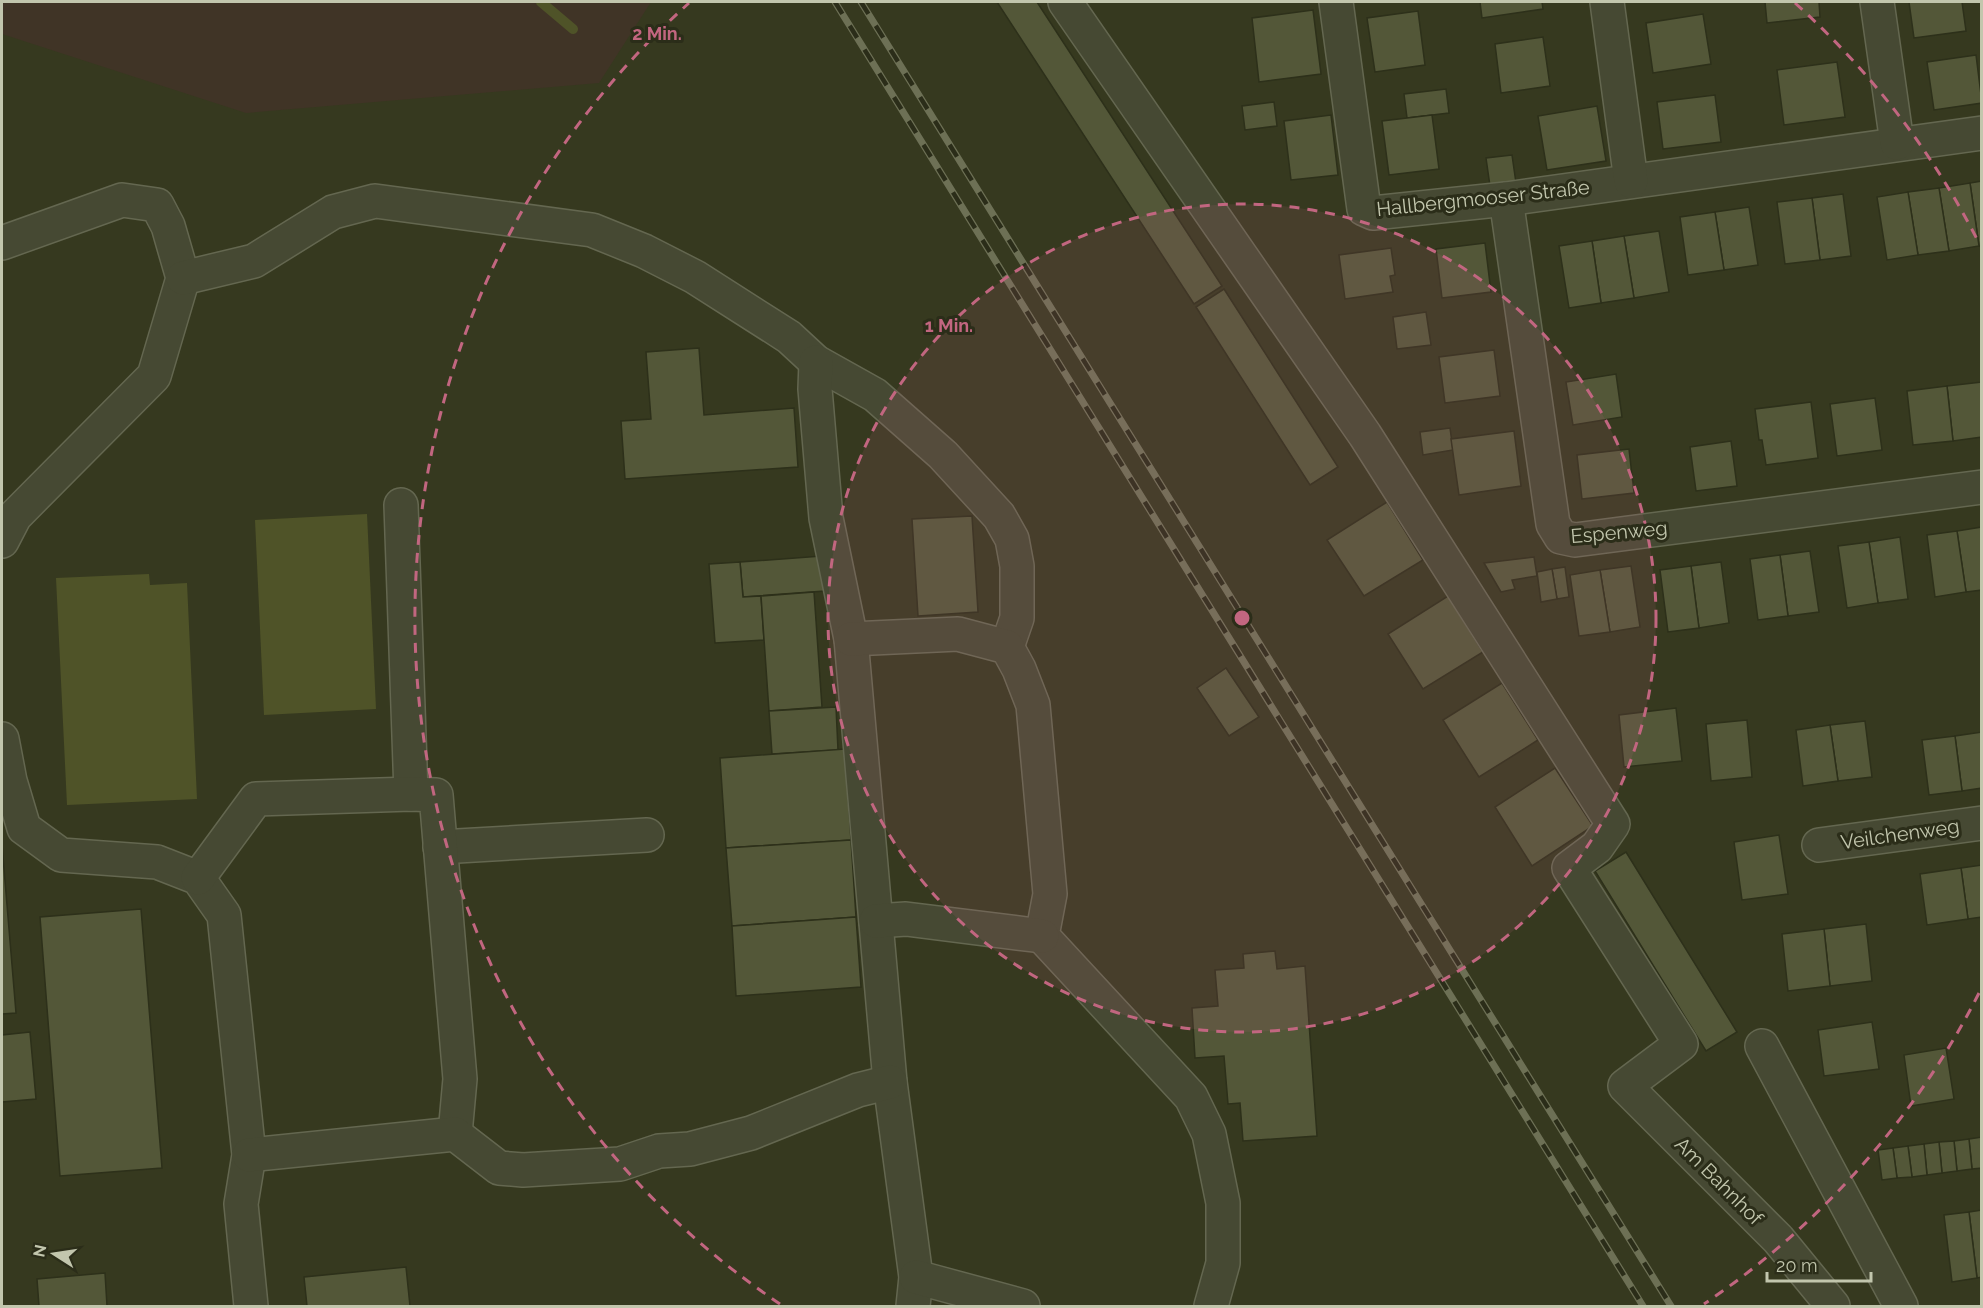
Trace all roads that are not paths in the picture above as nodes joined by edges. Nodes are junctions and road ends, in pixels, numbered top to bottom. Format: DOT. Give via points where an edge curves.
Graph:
graph roads {
  1 [pos="1065,2"];
  2 [pos="1336,2"];
  3 [pos="1607,2"];
  4 [pos="1877,2"];
  5 [pos="1982,133"];
  6 [pos="1897,143"];
  7 [pos="1631,181"];
  8 [pos="1506,199"];
  9 [pos="2,242"];
  10 [pos="183,278"];
  11 [pos="816,362"];
  12 [pos="1982,487"];
  13 [pos="401,506"];
  14 [pos="2,542"];
  15 [pos="851,639"];
  16 [pos="1007,647"];
  17 [pos="2,739"];
  18 [pos="411,794"];
  19 [pos="1982,823"];
  20 [pos="647,835"];
  21 [pos="1819,845"];
  22 [pos="440,847"];
  23 [pos="198,878"];
  24 [pos="876,921"];
  25 [pos="1042,936"];
  26 [pos="1761,1046"];
  27 [pos="890,1082"];
  28 [pos="455,1134"];
  29 [pos="249,1155"];
  30 [pos="914,1292"];
  31 [pos="251,1306"];
  32 [pos="1023,1306"];
  33 [pos="1211,1306"];
  34 [pos="1833,1306"];
  35 [pos="1901,1306"];
  1 -- 34 [label="street, Am Bahnhof" via="1365,435 1613,824 1597,848 1569,868 1681,1044 1625,1086 1778,1239"];
  2 -- 8 [label="street, Hallbergmooser Straße" via="1364,209 1373,213"];
  3 -- 7 [label="street"];
  4 -- 6 [label="street"];
  5 -- 6 [label="street, Hallbergmooser Straße"];
  6 -- 7 [label="street, Hallbergmooser Straße"];
  7 -- 8 [label="street, Hallbergmooser Straße"];
  8 -- 12 [label="street, Espenweg" via="1553,524 1561,537 1575,540"];
  9 -- 10 [label="street" via="122,200 157,205 168,226"];
  10 -- 11 [label="street" via="255,261 333,212 375,201 408,205 592,230 695,277 789,337"];
  10 -- 14 [label="street" via="154,376 15,516"];
  11 -- 15 [label="street" via="826,518"];
  11 -- 16 [label="street" via="874,395 943,454 999,516 1012,539 1017,566 1017,618"];
  13 -- 18 [label="street"];
  15 -- 16 [label="street" via="958,634"];
  15 -- 24 [label="street"];
  16 -- 25 [label="street" via="1033,705 1050,894"];
  17 -- 23 [label="street" via="24,828 61,855 157,862"];
  18 -- 22 [label="street" via="436,795"];
  18 -- 23 [label="street" via="256,799"];
  19 -- 21 [label="street, Veilchenweg"];
  20 -- 22 [label="street"];
  22 -- 28 [label="street" via="460,1079"];
  23 -- 29 [label="street" via="224,915"];
  24 -- 25 [label="street" via="906,919"];
  24 -- 27 [label="street"];
  25 -- 33 [label="street" via="1191,1097 1209,1134 1223,1203 1223,1263"];
  26 -- 35 [label="street"];
  27 -- 28 [label="street" via="858,1090 751,1133 690,1149 659,1151 620,1164 499,1168"];
  27 -- 30 [label="street"];
  28 -- 29 [label="street"];
  29 -- 31 [label="street" via="241,1204"];
  30 -- 32 [label="street"];
}
